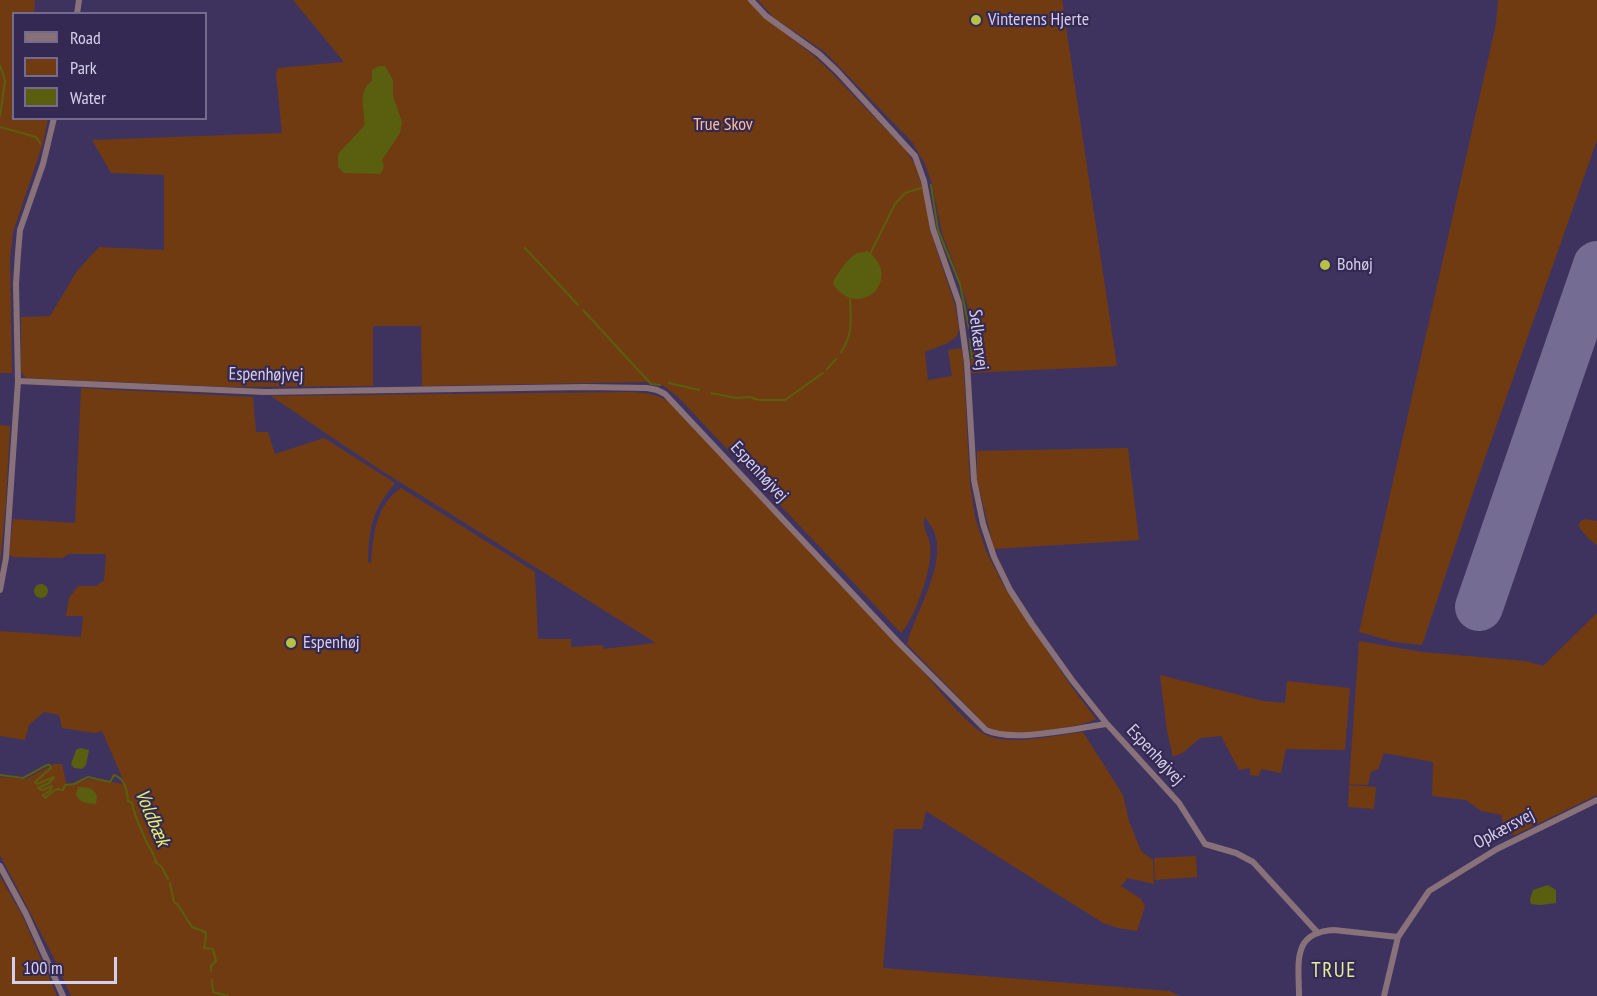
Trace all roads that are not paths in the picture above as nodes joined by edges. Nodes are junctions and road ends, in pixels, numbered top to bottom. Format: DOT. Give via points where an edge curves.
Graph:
graph roads {
  1 [pos="751,0"];
  2 [pos="54,120"];
  3 [pos="18,381"];
  4 [pos="0,590"];
  5 [pos="1107,724"];
  6 [pos="1597,800"];
  7 [pos="0,866"];
  8 [pos="1318,933"];
  9 [pos="1398,937"];
  10 [pos="63,996"];
  11 [pos="1299,996"];
  12 [pos="1384,996"];
  1 -- 5 [label="street, Selkærvej" via="837,71 921,167 933,229 962,323 974,480 982,524 994,557 1026,616"];
  2 -- 3 [label="street" via="20,230 16,284"];
  3 -- 4 [label="street" via="6,558"];
  3 -- 5 [label="street, Espenhøjvej" via="265,392 585,387 657,390 986,730 1018,735"];
  5 -- 8 [label="street, Espenhøjvej" via="1179,803 1205,844 1253,862"];
  6 -- 9 [label="street, Opkærsvej" via="1497,849 1429,891"];
  7 -- 10 [label="street"];
  8 -- 9 [label="street" via="1334,930"];
  8 -- 11 [label="street" via="1301,945"];
  9 -- 12 [label="street"];
}
